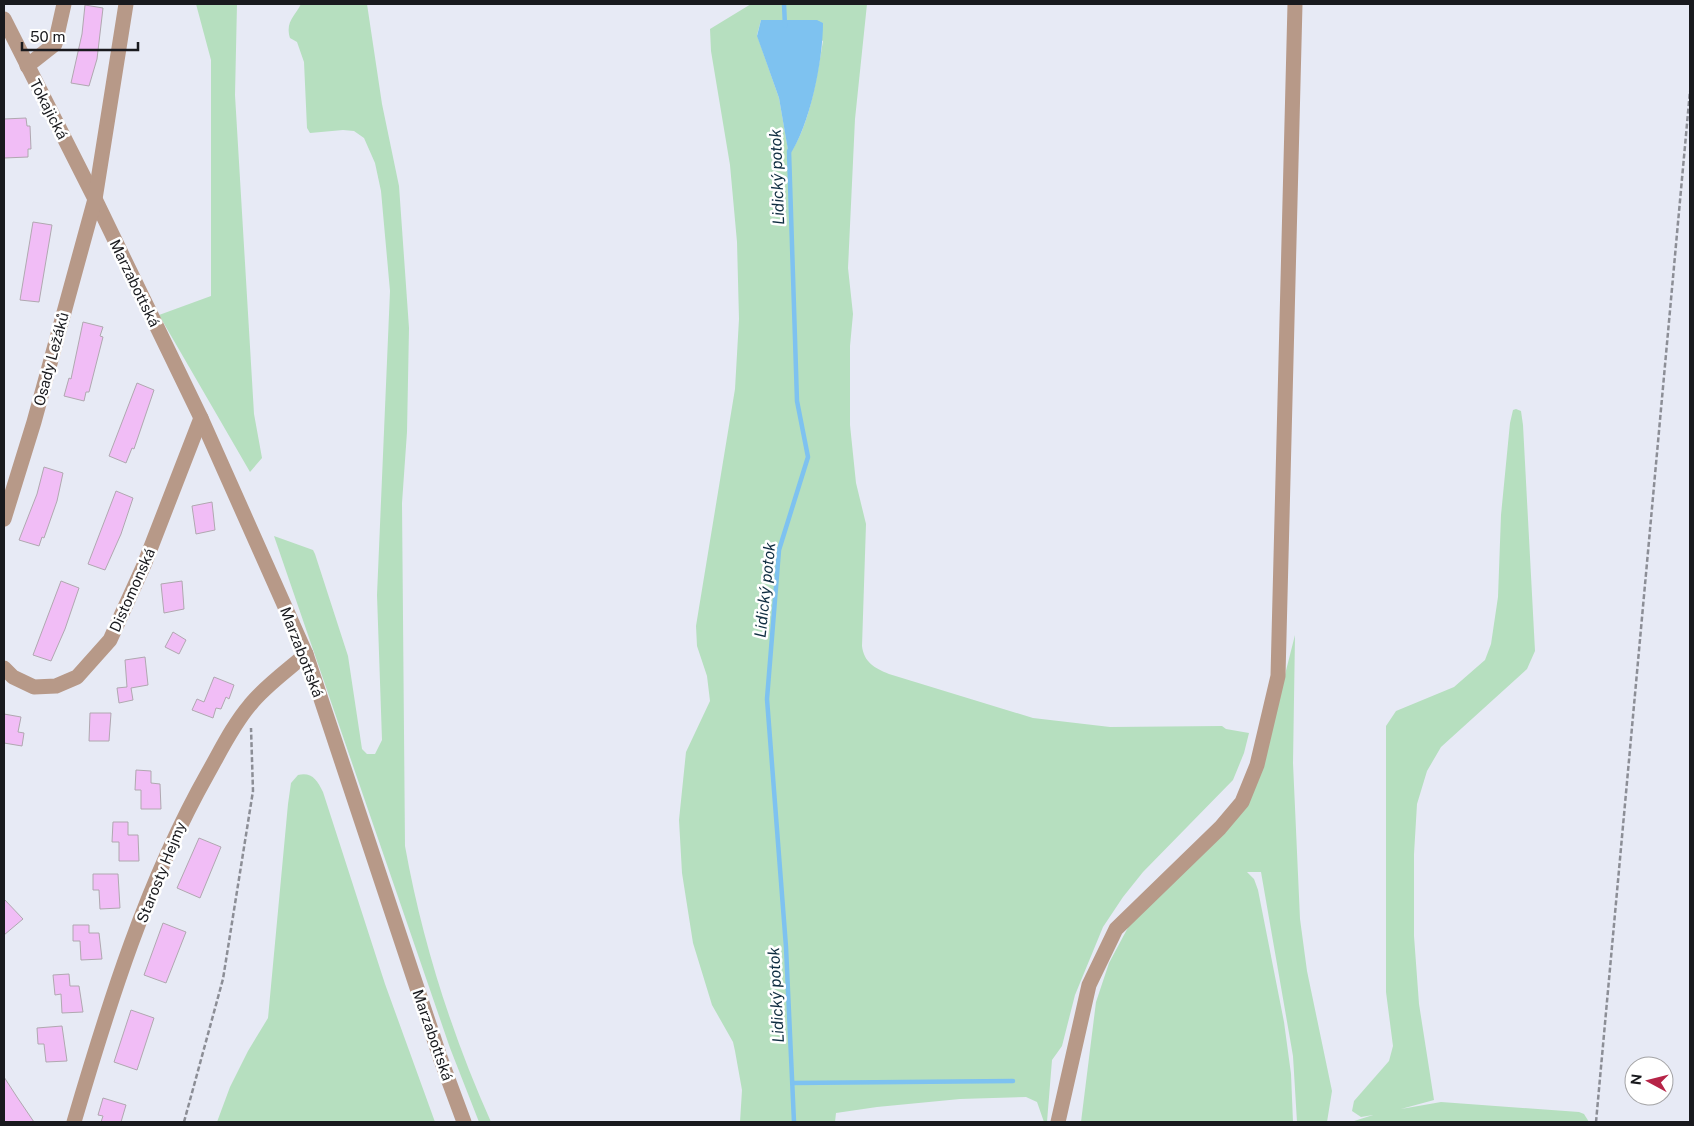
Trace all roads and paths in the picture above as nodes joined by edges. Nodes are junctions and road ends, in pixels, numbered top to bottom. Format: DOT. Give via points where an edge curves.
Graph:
graph roads {
  1 [pos="64,4"];
  2 [pos="126,4"];
  3 [pos="1296,4"];
  4 [pos="4,19"];
  5 [pos="28,66"];
  6 [pos="1690,91"];
  7 [pos="95,199"];
  8 [pos="201,418"];
  9 [pos="4,519"];
  10 [pos="306,654"];
  11 [pos="4,668"];
  12 [pos="250,704"];
  13 [pos="74,1122"];
  14 [pos="184,1122"];
  15 [pos="464,1122"];
  16 [pos="1058,1122"];
  17 [pos="1596,1122"];
  1 -- 5 [label="street" via="54,44"];
  2 -- 7 [label="street, Osady Ležáků"];
  3 -- 16 [label="street" via="1278,676 1257,765 1242,802 1220,828 1116,929 1089,985"];
  4 -- 5 [label="street, Tokajická"];
  5 -- 7 [label="street, Tokajická"];
  6 -- 17 [label="path"];
  7 -- 8 [label="street, Marzabottská"];
  7 -- 9 [label="street, Osady Ležáků"];
  8 -- 10 [label="street, Marzabottská"];
  8 -- 11 [label="street, Distomonská" via="144,565 110,640 77,677 56,686 34,687 12,677"];
  10 -- 12 [label="street, Starosty Hejmy"];
  10 -- 15 [label="street, Marzabottská"];
  12 -- 13 [label="street, Starosty Hejmy" via="187,809 153,889 116,988"];
  12 -- 14 [label="path" via="253,791 223,979"];
}
